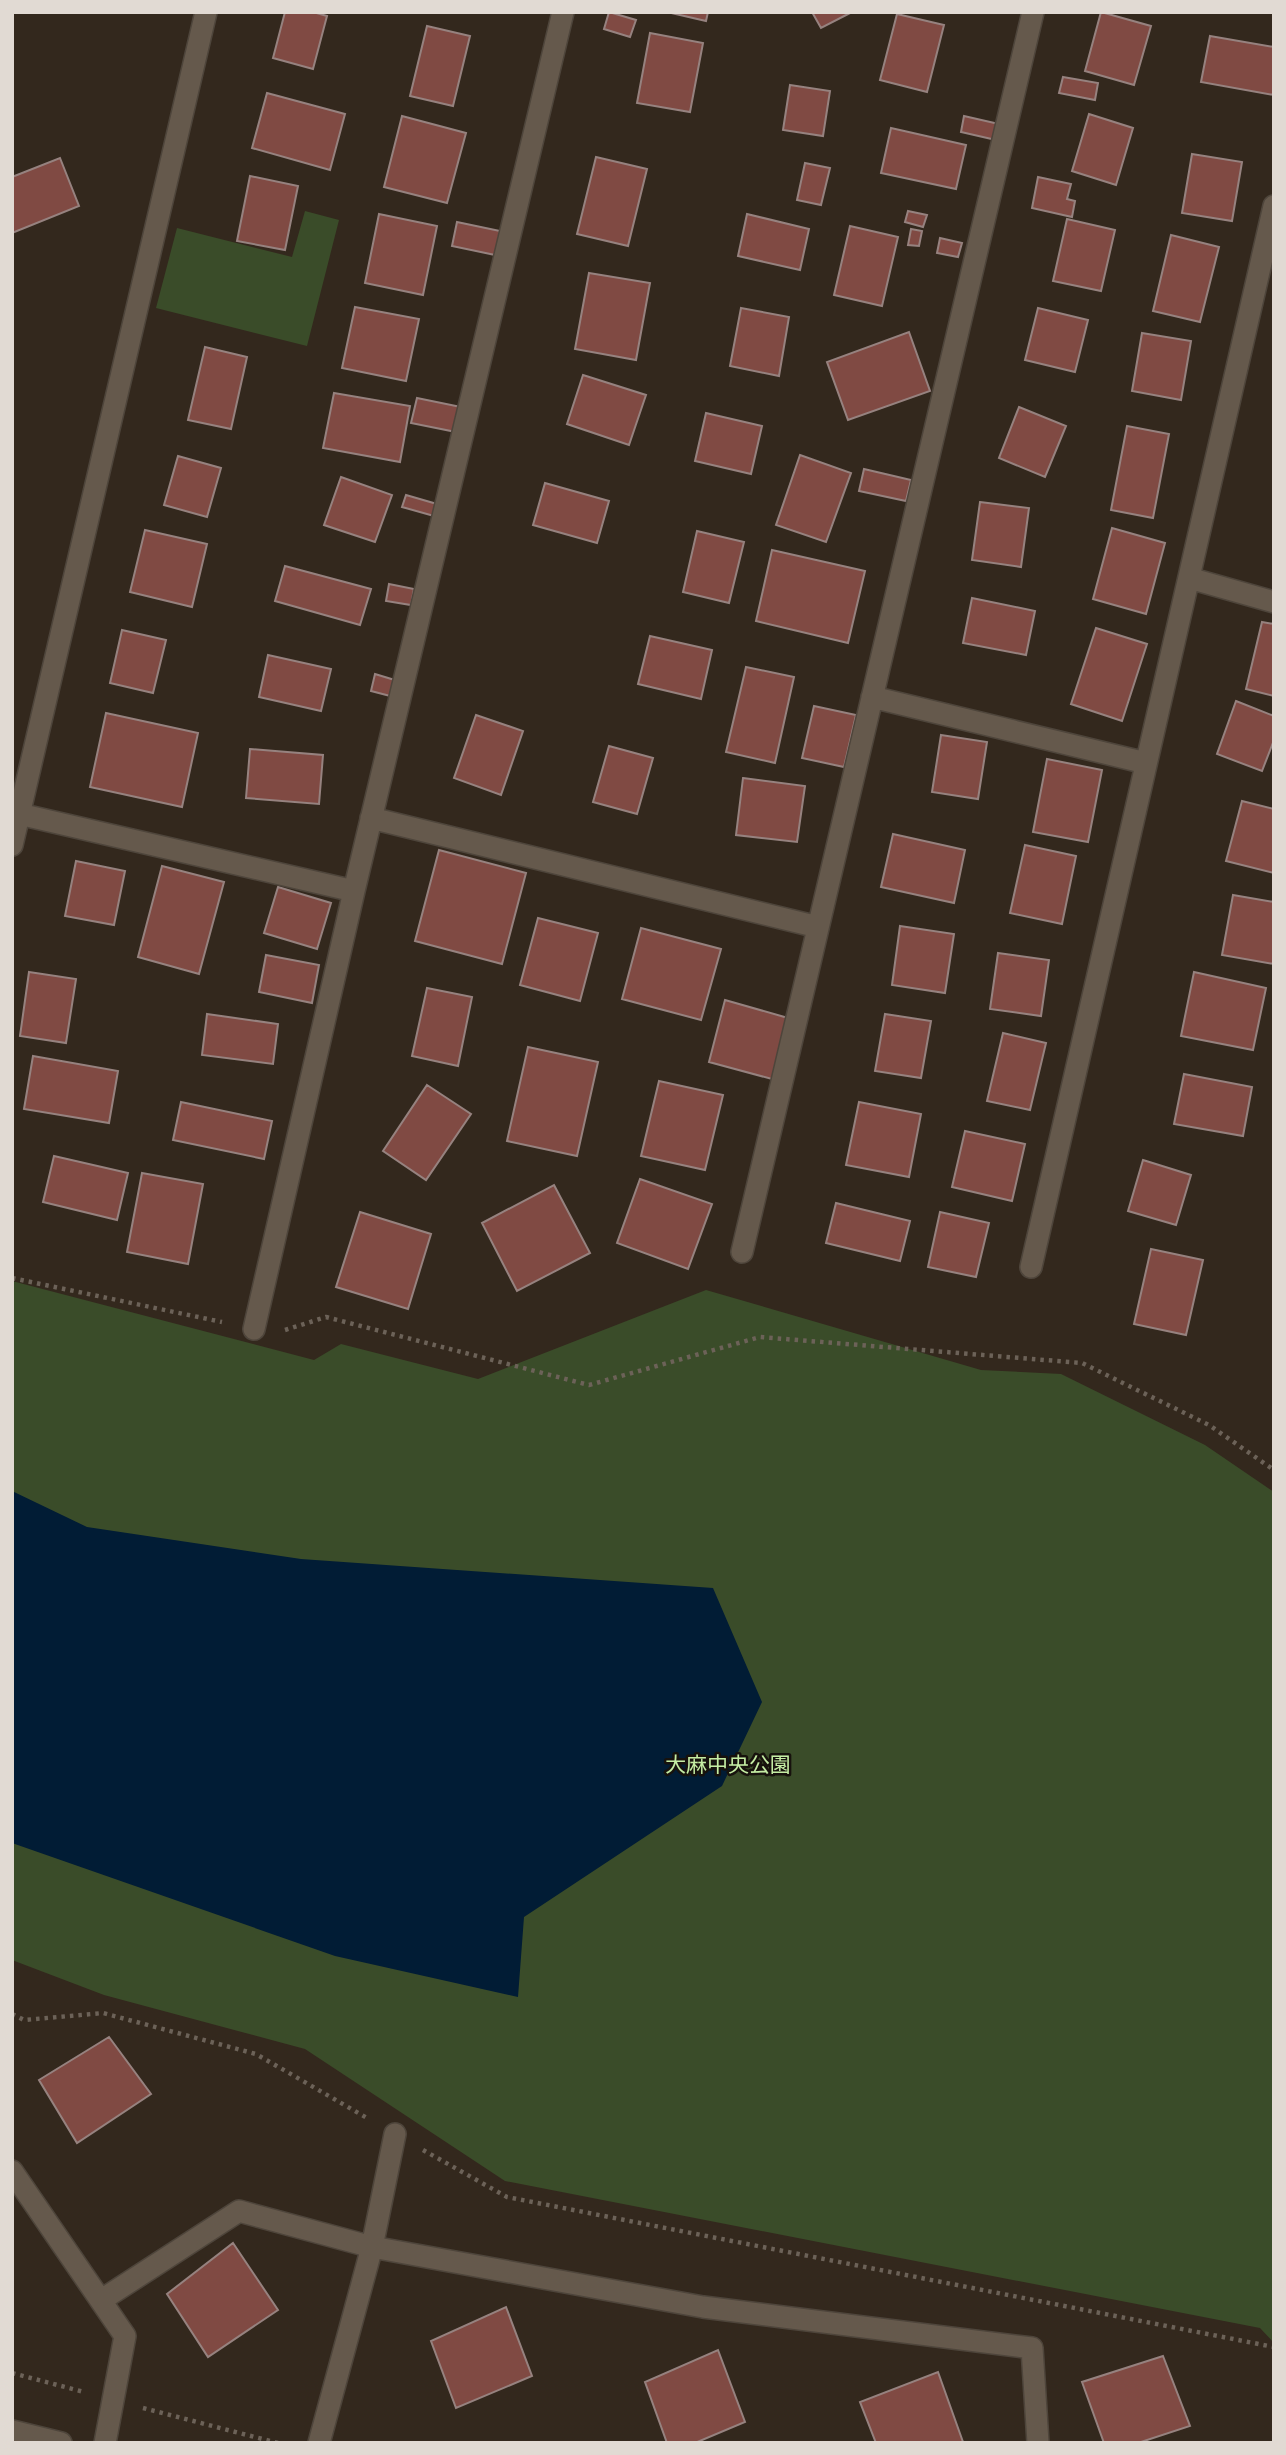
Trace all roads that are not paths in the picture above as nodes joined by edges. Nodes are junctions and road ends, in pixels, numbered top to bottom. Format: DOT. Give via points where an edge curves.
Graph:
graph roads {
  1 [pos="206,12"];
  2 [pos="563,12"];
  3 [pos="1033,12"];
  4 [pos="1274,206"];
  5 [pos="1189,578"];
  6 [pos="1274,601"];
  7 [pos="873,697"];
  8 [pos="1146,763"];
  9 [pos="19,814"];
  10 [pos="371,818"];
  11 [pos="12,845"];
  12 [pos="354,891"];
  13 [pos="818,927"];
  14 [pos="742,1252"];
  15 [pos="1031,1267"];
  16 [pos="254,1329"];
  17 [pos="395,2134"];
  18 [pos="12,2171"];
  19 [pos="372,2246"];
  20 [pos="103,2299"];
  21 [pos="12,2431"];
  22 [pos="61,2443"];
  23 [pos="104,2443"];
  24 [pos="319,2443"];
  25 [pos="1038,2443"];
  1 -- 9 [label="street"];
  2 -- 10 [label="street"];
  3 -- 7 [label="street"];
  4 -- 5 [label="street"];
  5 -- 6 [label="street"];
  5 -- 8 [label="street"];
  7 -- 8 [label="street"];
  7 -- 13 [label="street"];
  8 -- 15 [label="street"];
  9 -- 11 [label="street"];
  9 -- 12 [label="street"];
  10 -- 12 [label="street"];
  10 -- 13 [label="street"];
  12 -- 16 [label="street"];
  13 -- 14 [label="street"];
  17 -- 19 [label="street"];
  18 -- 20 [label="street"];
  19 -- 20 [label="street" via="239,2211"];
  19 -- 24 [label="street"];
  19 -- 25 [label="street" via="702,2307 1032,2348"];
  20 -- 23 [label="street" via="125,2336"];
  21 -- 22 [label="street"];
}
